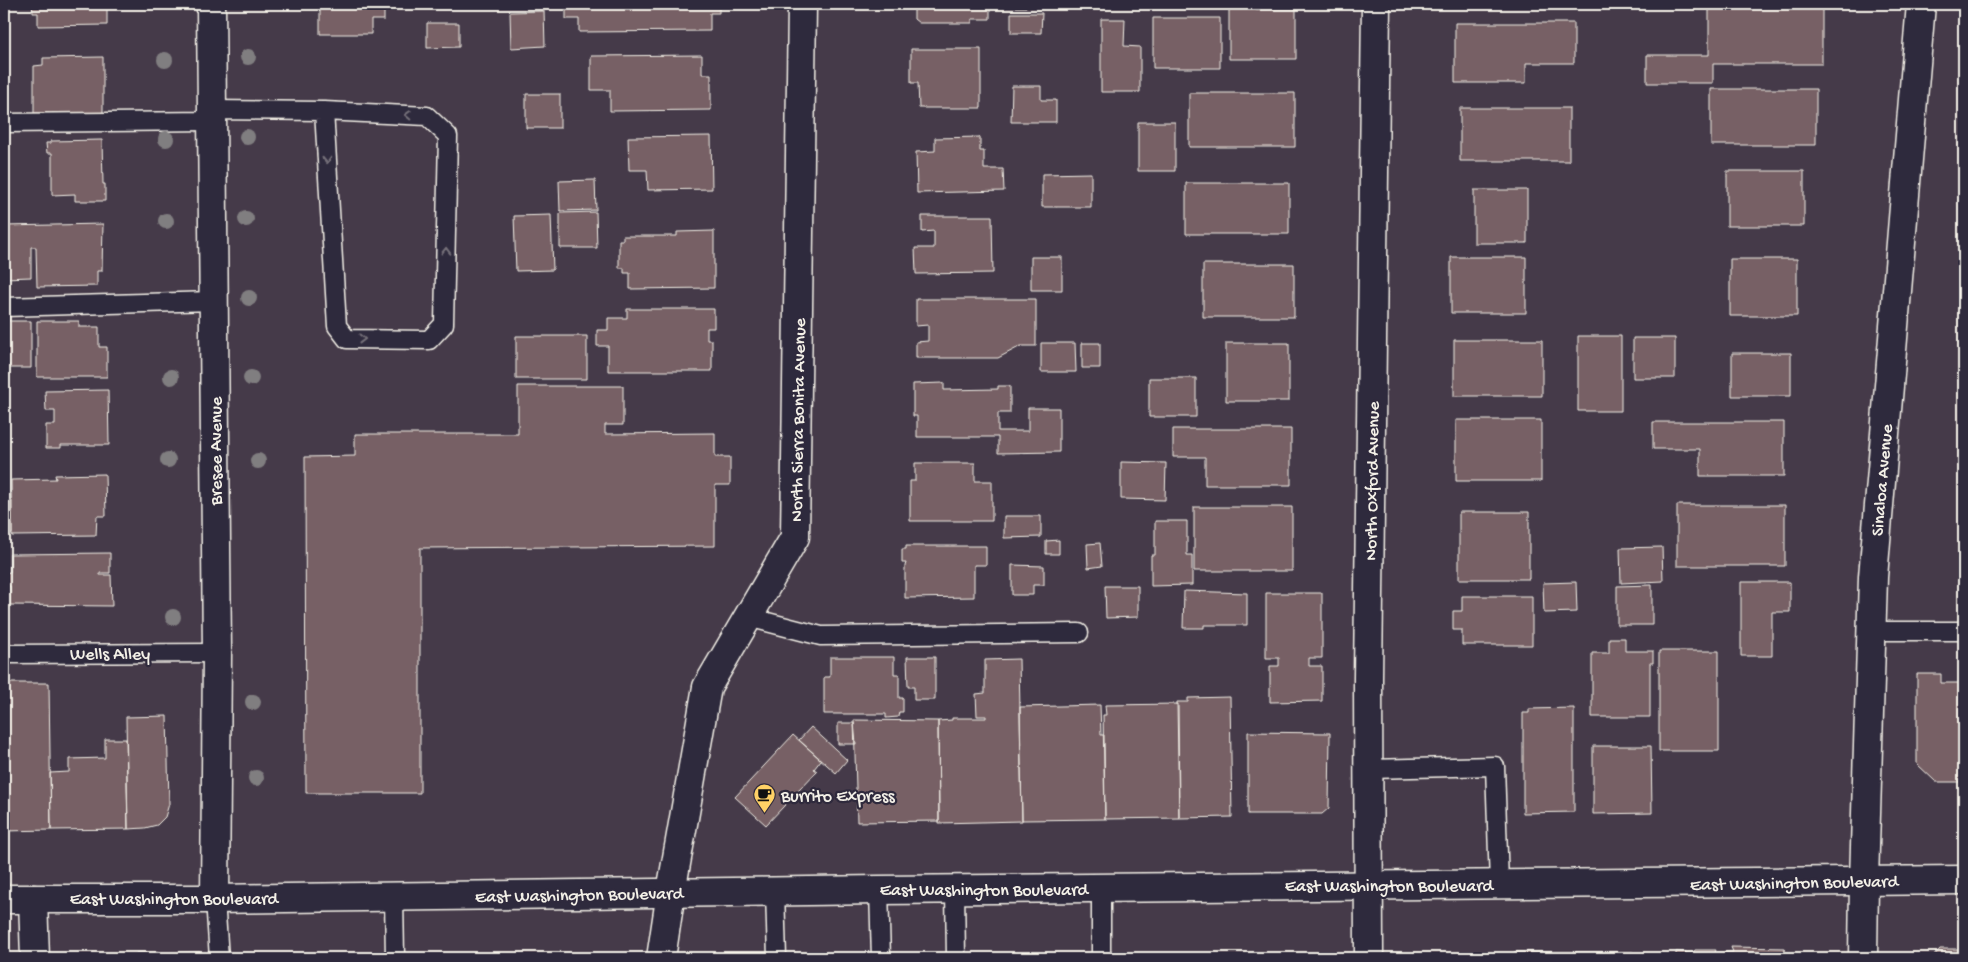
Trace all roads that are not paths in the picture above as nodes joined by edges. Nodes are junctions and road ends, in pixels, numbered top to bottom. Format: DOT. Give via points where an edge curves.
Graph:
graph roads {
  1 [pos="211,4"];
  2 [pos="802,4"];
  3 [pos="1376,4"];
  4 [pos="1921,4"];
  5 [pos="324,112"];
  6 [pos="212,115"];
  7 [pos="4,123"];
  8 [pos="214,301"];
  9 [pos="4,306"];
  10 [pos="748,617"];
  11 [pos="1873,631"];
  12 [pos="1964,631"];
  13 [pos="1079,633"];
  14 [pos="217,653"];
  15 [pos="4,654"];
  16 [pos="1369,769"];
  17 [pos="1964,880"];
  18 [pos="1864,881"];
  19 [pos="1499,884"];
  20 [pos="1370,885"];
  21 [pos="1101,888"];
  22 [pos="955,889"];
  23 [pos="879,890"];
  24 [pos="775,891"];
  25 [pos="671,892"];
  26 [pos="394,896"];
  27 [pos="4,899"];
  28 [pos="33,899"];
  29 [pos="215,899"];
  30 [pos="35,958"];
  31 [pos="219,958"];
  32 [pos="395,958"];
  33 [pos="661,958"];
  34 [pos="777,958"];
  35 [pos="880,958"];
  36 [pos="956,958"];
  37 [pos="1101,958"];
  38 [pos="1369,958"];
  39 [pos="1863,958"];
  1 -- 6 [label="street, Bresee Avenue"];
  2 -- 10 [label="street, North Sierra Bonita Avenue" via="795,537"];
  3 -- 16 [label="street, North Oxford Avenue"];
  4 -- 11 [label="street, Sinaloa Avenue" via="1874,567"];
  5 -- 5 [label="lane, one-way" via="337,326 347,339 429,340 444,324 448,136 427,116"];
  5 -- 6 [label="lane"];
  6 -- 7 [label="lane"];
  6 -- 8 [label="street, Bresee Avenue"];
  8 -- 9 [label="lane"];
  8 -- 14 [label="street, Bresee Avenue"];
  10 -- 13 [label="lane" via="821,636"];
  10 -- 25 [label="street, North Sierra Bonita Avenue" via="707,687"];
  11 -- 12 [label="lane"];
  11 -- 18 [label="street, Sinaloa Avenue"];
  14 -- 15 [label="lane, Wells Alley"];
  14 -- 29 [label="street, Bresee Avenue"];
  16 -- 19 [label="lane" via="1495,766"];
  16 -- 20 [label="street, North Oxford Avenue"];
  17 -- 18 [label="street, East Washington Boulevard"];
  18 -- 19 [label="street, East Washington Boulevard"];
  18 -- 39 [label="street, Sinaloa Avenue"];
  19 -- 20 [label="street, East Washington Boulevard"];
  20 -- 21 [label="street, East Washington Boulevard"];
  20 -- 38 [label="street, North Oxford Avenue"];
  21 -- 22 [label="street, East Washington Boulevard"];
  21 -- 37 [label="lane"];
  22 -- 23 [label="street, East Washington Boulevard"];
  22 -- 36 [label="lane"];
  23 -- 24 [label="street, East Washington Boulevard"];
  23 -- 35 [label="lane"];
  24 -- 25 [label="street, East Washington Boulevard"];
  24 -- 34 [label="lane"];
  25 -- 26 [label="street, East Washington Boulevard"];
  25 -- 33 [label="street, North Sierra Bonita Avenue"];
  26 -- 29 [label="street, East Washington Boulevard"];
  26 -- 32 [label="lane"];
  27 -- 28 [label="street, East Washington Boulevard"];
  28 -- 29 [label="street, East Washington Boulevard"];
  28 -- 30 [label="street"];
  29 -- 31 [label="lane"];
}
